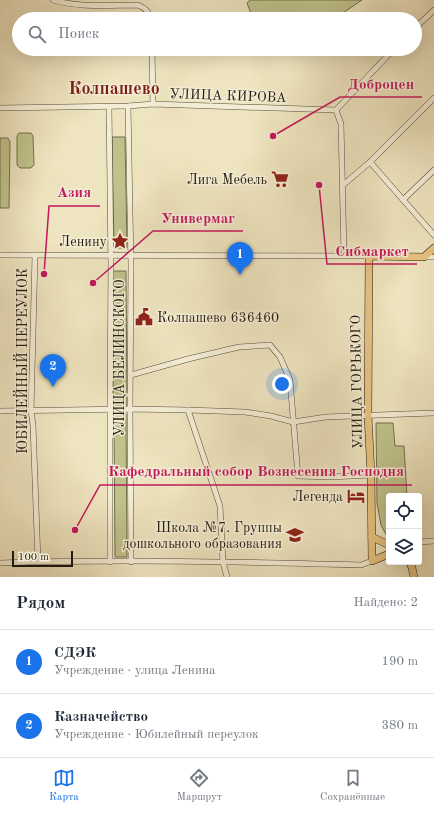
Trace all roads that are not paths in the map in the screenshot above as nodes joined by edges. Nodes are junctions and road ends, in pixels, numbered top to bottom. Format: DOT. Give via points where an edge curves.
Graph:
graph roads {
  1 [pos="53,0"];
  2 [pos="434,10"];
  3 [pos="147,12"];
  4 [pos="422,21"];
  5 [pos="152,56"];
  6 [pos="387,56"];
  7 [pos="434,98"];
  8 [pos="153,104"];
  9 [pos="128,106"];
  10 [pos="109,107"];
  11 [pos="0,108"];
  12 [pos="336,110"];
  13 [pos="370,162"];
  14 [pos="434,170"];
  15 [pos="343,185"];
  16 [pos="403,200"];
  17 [pos="434,235"];
  18 [pos="434,248"];
  19 [pos="0,255"];
  20 [pos="34,255"];
  21 [pos="111,255"];
  22 [pos="131,255"];
  23 [pos="344,255"];
  24 [pos="369,256"];
  25 [pos="424,257"];
  26 [pos="434,257"];
  27 [pos="131,375"];
  28 [pos="130,409"];
  29 [pos="110,410"];
  30 [pos="188,410"];
  31 [pos="0,411"];
  32 [pos="31,411"];
  33 [pos="434,413"];
  34 [pos="368,415"];
  35 [pos="293,422"];
  36 [pos="371,475"];
  37 [pos="372,537"];
  38 [pos="434,541"];
  39 [pos="422,542"];
  40 [pos="386,544"];
  41 [pos="386,555"];
  42 [pos="38,562"];
  43 [pos="110,562"];
  44 [pos="131,562"];
  45 [pos="223,562"];
  46 [pos="372,562"];
  47 [pos="0,563"];
  48 [pos="411,565"];
  49 [pos="227,577"];
  50 [pos="414,577"];
  1 -- 3 [label="street" via="81,5 138,5"];
  2 -- 4 [label="street"];
  5 -- 8 [label="street"];
  6 -- 12 [label="street"];
  7 -- 13 [label="street"];
  8 -- 9 [label="street, УЛИЦА КИРОВА"];
  8 -- 12 [label="street, УЛИЦА КИРОВА"];
  9 -- 10 [label="street, УЛИЦА КИРОВА"];
  9 -- 22 [label="street, УЛИЦА БЕЛИНСКОГО"];
  10 -- 11 [label="street, УЛИЦА КИРОВА"];
  10 -- 21 [label="street, УЛИЦА БЕЛИНСКОГО"];
  12 -- 15 [label="street" via="341,124"];
  13 -- 15 [label="street"];
  13 -- 16 [label="street"];
  14 -- 16 [label="street"];
  15 -- 23 [label="street"];
  16 -- 17 [label="street"];
  18 -- 25 [label="main road"];
  19 -- 20 [label="street"];
  20 -- 21 [label="street"];
  20 -- 32 [label="street, ЮБИЛЕЙНЫЙ ПЕРЕУЛОК"];
  21 -- 22 [label="street"];
  21 -- 29 [label="street, УЛИЦА БЕЛИНСКОГО"];
  22 -- 23 [label="street"];
  22 -- 27 [label="street, УЛИЦА БЕЛИНСКОГО"];
  23 -- 24 [label="street"];
  24 -- 25 [label="main road"];
  24 -- 34 [label="main road, УЛИЦА ГОРЬКОГО"];
  25 -- 26 [label="street"];
  27 -- 28 [label="street, УЛИЦА БЕЛИНСКОГО"];
  27 -- 35 [label="street" via="210,354 270,345 280,357 290,380"];
  28 -- 29 [label="street"];
  28 -- 30 [label="street"];
  28 -- 44 [label="street, УЛИЦА БЕЛИНСКОГО"];
  29 -- 32 [label="street"];
  29 -- 43 [label="street, УЛИЦА БЕЛИНСКОГО"];
  30 -- 35 [label="street" via="245,412"];
  30 -- 45 [label="street" via="220,506"];
  31 -- 32 [label="street"];
  32 -- 42 [label="street, ЮБИЛЕЙНЫЙ ПЕРЕУЛОК"];
  33 -- 34 [label="street"];
  34 -- 35 [label="street"];
  34 -- 36 [label="main road, УЛИЦА ГОРЬКОГО"];
  35 -- 36 [label="street" via="298,476"];
  36 -- 37 [label="main road, УЛИЦА ГОРЬКОГО"];
  37 -- 40 [label="main road"];
  37 -- 46 [label="main road, УЛИЦА ГОРЬКОГО"];
  38 -- 39 [label="street"];
  41 -- 46 [label="main road"];
  42 -- 43 [label="street"];
  42 -- 47 [label="street"];
  43 -- 44 [label="street"];
  44 -- 45 [label="street"];
  45 -- 46 [label="street" via="361,565"];
  45 -- 49 [label="street"];
  48 -- 50 [label="main road"];
}
